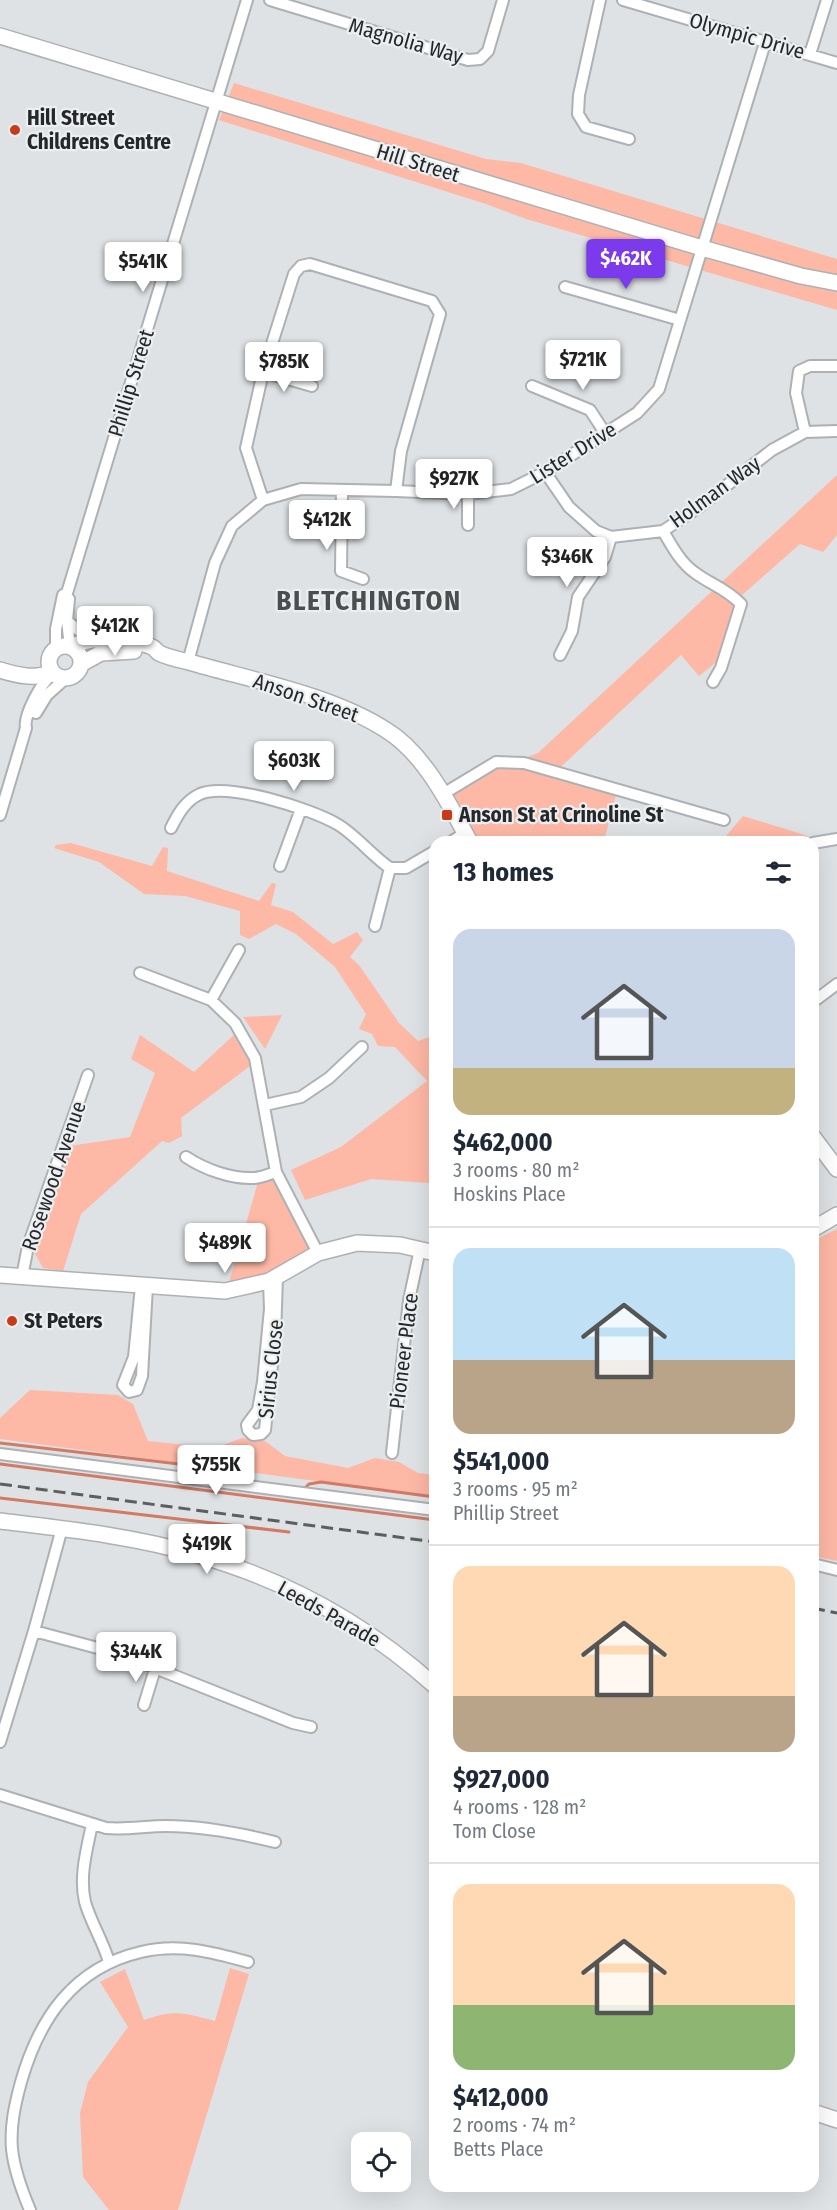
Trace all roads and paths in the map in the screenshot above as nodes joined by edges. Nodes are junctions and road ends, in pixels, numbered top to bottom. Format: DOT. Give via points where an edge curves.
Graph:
graph roads {
  1 [pos="247,0"];
  2 [pos="270,0"];
  3 [pos="502,0"];
  4 [pos="600,0"];
  5 [pos="623,0"];
  6 [pos="827,0"];
  7 [pos="0,36"];
  8 [pos="765,43"];
  9 [pos="810,54"];
  10 [pos="837,63"];
  11 [pos="216,103"];
  12 [pos="629,139"];
  13 [pos="702,248"];
  14 [pos="837,283"];
  15 [pos="565,287"];
  16 [pos="680,320"];
  17 [pos="837,366"];
  18 [pos="263,372"];
  19 [pos="312,386"];
  20 [pos="532,386"];
  21 [pos="837,430"];
  22 [pos="805,432"];
  23 [pos="605,433"];
  24 [pos="545,472"];
  25 [pos="342,490"];
  26 [pos="396,491"];
  27 [pos="468,494"];
  28 [pos="263,500"];
  29 [pos="468,525"];
  30 [pos="663,531"];
  31 [pos="611,537"];
  32 [pos="363,579"];
  33 [pos="67,593"];
  34 [pos="67,621"];
  35 [pos="92,641"];
  36 [pos="158,652"];
  37 [pos="560,655"];
  38 [pos="60,660"];
  39 [pos="188,662"];
  40 [pos="0,664"];
  41 [pos="0,670"];
  42 [pos="22,676"];
  43 [pos="713,682"];
  44 [pos="34,701"];
  45 [pos="26,728"];
  46 [pos="443,794"];
  47 [pos="301,809"];
  48 [pos="0,815"];
  49 [pos="724,820"];
  50 [pos="171,828"];
  51 [pos="466,836"];
  52 [pos="837,838"];
  53 [pos="819,842"];
  54 [pos="429,855"];
  55 [pos="280,866"];
  56 [pos="390,868"];
  57 [pos="375,926"];
  58 [pos="239,950"];
  59 [pos="140,973"];
  60 [pos="837,984"];
  61 [pos="819,996"];
  62 [pos="211,1000"];
  63 [pos="362,1047"];
  64 [pos="88,1075"];
  65 [pos="265,1105"];
  66 [pos="819,1145"];
  67 [pos="186,1157"];
  68 [pos="837,1169"];
  69 [pos="276,1172"];
  70 [pos="837,1215"];
  71 [pos="819,1226"];
  72 [pos="427,1251"];
  73 [pos="318,1253"];
  74 [pos="0,1275"];
  75 [pos="22,1277"];
  76 [pos="273,1279"];
  77 [pos="144,1286"];
  78 [pos="392,1453"];
  79 [pos="0,1454"];
  80 [pos="429,1509"];
  81 [pos="0,1521"];
  82 [pos="62,1528"];
  83 [pos="819,1566"];
  84 [pos="837,1570"];
  85 [pos="34,1631"];
  86 [pos="156,1669"];
  87 [pos="429,1681"];
  88 [pos="144,1705"];
  89 [pos="311,1727"];
  90 [pos="0,1742"];
  91 [pos="0,1796"];
  92 [pos="92,1824"];
  93 [pos="275,1842"];
  94 [pos="110,1962"];
  95 [pos="248,1962"];
  96 [pos="819,2114"];
  97 [pos="837,2120"];
  98 [pos="30,2210"];
  1 -- 11 [label="street, Phillip Street"];
  2 -- 3 [label="street, Magnolia Way" via="468,60 480,59 488,51"];
  4 -- 12 [label="street" via="578,114 586,127"];
  5 -- 8 [label="street, Olympic Drive"];
  6 -- 9 [label="street"];
  7 -- 11 [label="main road, Hill Street"];
  8 -- 9 [label="street, Olympic Drive"];
  8 -- 13 [label="street, Lister Drive"];
  9 -- 10 [label="street, Olympic Drive"];
  11 -- 13 [label="main road, Hill Street"];
  11 -- 33 [label="street, Phillip Street"];
  13 -- 14 [label="main road, Hill Street"];
  13 -- 16 [label="street, Lister Drive"];
  15 -- 16 [label="street"];
  16 -- 23 [label="street, Lister Drive" via="659,388 637,413"];
  17 -- 22 [label="street" via="810,366 799,371 796,393"];
  18 -- 19 [label="street"];
  18 -- 26 [label="street" via="294,274 301,266 310,264 432,301 440,314 400,451"];
  18 -- 28 [label="street" via="246,448"];
  20 -- 23 [label="street" via="590,410"];
  21 -- 22 [label="street, Holman Way"];
  22 -- 30 [label="street, Holman Way" via="772,450"];
  23 -- 24 [label="street, Lister Drive"];
  24 -- 27 [label="street, Lister Drive" via="512,489"];
  24 -- 31 [label="street" via="569,507 596,531"];
  25 -- 26 [label="street, Lister Drive"];
  25 -- 28 [label="street, Lister Drive" via="301,489"];
  25 -- 32 [label="street" via="341,571"];
  26 -- 27 [label="street, Lister Drive"];
  27 -- 29 [label="street"];
  28 -- 39 [label="street, Lister Drive" via="232,526 215,562"];
  30 -- 31 [label="street, Holman Way"];
  30 -- 43 [label="street" via="682,561 741,604"];
  31 -- 37 [label="street" via="605,557 578,597 572,631"];
  33 -- 34 [label="street, Phillip Street"];
  33 -- 38 [label="street, Phillip Street" via="63,595 56,629"];
  34 -- 35 [label="street"];
  34 -- 38 [label="street, Phillip Street"];
  35 -- 36 [label="main road, Anson Street" via="124,640 153,647"];
  35 -- 38 [label="main road, Anson Street" via="77,643"];
  36 -- 38 [label="main road, Anson Street" via="112,651 92,656 81,664 79,654"];
  36 -- 39 [label="main road, Anson Street"];
  38 -- 40 [label="main road, Anson Street" via="33,665"];
  38 -- 42 [label="main road, Anson Street" via="45,675"];
  38 -- 44 [label="street"];
  38 -- 45 [label="street" via="47,695"];
  39 -- 46 [label="main road, Anson Street" via="346,708 388,730 419,760"];
  41 -- 42 [label="main road, Anson Street"];
  42 -- 44 [label="street" via="32,687"];
  44 -- 45 [label="street" via="24,723"];
  45 -- 48 [label="street"];
  46 -- 49 [label="street" via="496,762 524,763"];
  46 -- 51 [label="main road, Anson Street"];
  47 -- 50 [label="street" via="223,790 201,794 181,808"];
  47 -- 55 [label="street"];
  47 -- 56 [label="street" via="338,825"];
  52 -- 53 [label="street"];
  54 -- 56 [label="street" via="406,868"];
  56 -- 57 [label="street"];
  58 -- 62 [label="street"];
  59 -- 62 [label="street"];
  60 -- 61 [label="street"];
  62 -- 65 [label="street" via="235,1023 255,1058"];
  63 -- 65 [label="street" via="329,1078 301,1097"];
  64 -- 75 [label="street, Rosewood Avenue" via="28,1246"];
  65 -- 69 [label="street"];
  66 -- 68 [label="main road"];
  67 -- 69 [label="street" via="222,1173 254,1178"];
  69 -- 73 [label="street"];
  70 -- 71 [label="main road"];
  72 -- 73 [label="main road" via="357,1243"];
  72 -- 78 [label="street, Pioneer Place" via="409,1300"];
  73 -- 76 [label="main road"];
  74 -- 75 [label="main road"];
  75 -- 77 [label="main road"];
  76 -- 76 [label="street, Sirius Close" via="275,1336 264,1430 253,1435 247,1425 258,1410 263,1382"];
  76 -- 77 [label="main road" via="225,1291"];
  77 -- 77 [label="street" via="141,1376 137,1390 129,1392 123,1385 134,1357"];
  79 -- 80 [label="street"];
  81 -- 82 [label="main road, Leeds Parade"];
  82 -- 85 [label="street"];
  82 -- 87 [label="main road, Leeds Parade" via="197,1554 265,1579 352,1623"];
  83 -- 84 [label="street"];
  85 -- 86 [label="street" via="110,1651"];
  85 -- 90 [label="street"];
  86 -- 88 [label="street"];
  86 -- 89 [label="street" via="293,1724"];
  91 -- 92 [label="street"];
  92 -- 93 [label="street" via="120,1830 162,1826 216,1828"];
  92 -- 94 [label="street" via="83,1890"];
  94 -- 95 [label="street" via="140,1952 184,1948"];
  94 -- 98 [label="street" via="78,1984 55,2007 26,2065 16,2099 12,2135 14,2162"];
  96 -- 97 [label="main road"];
}
